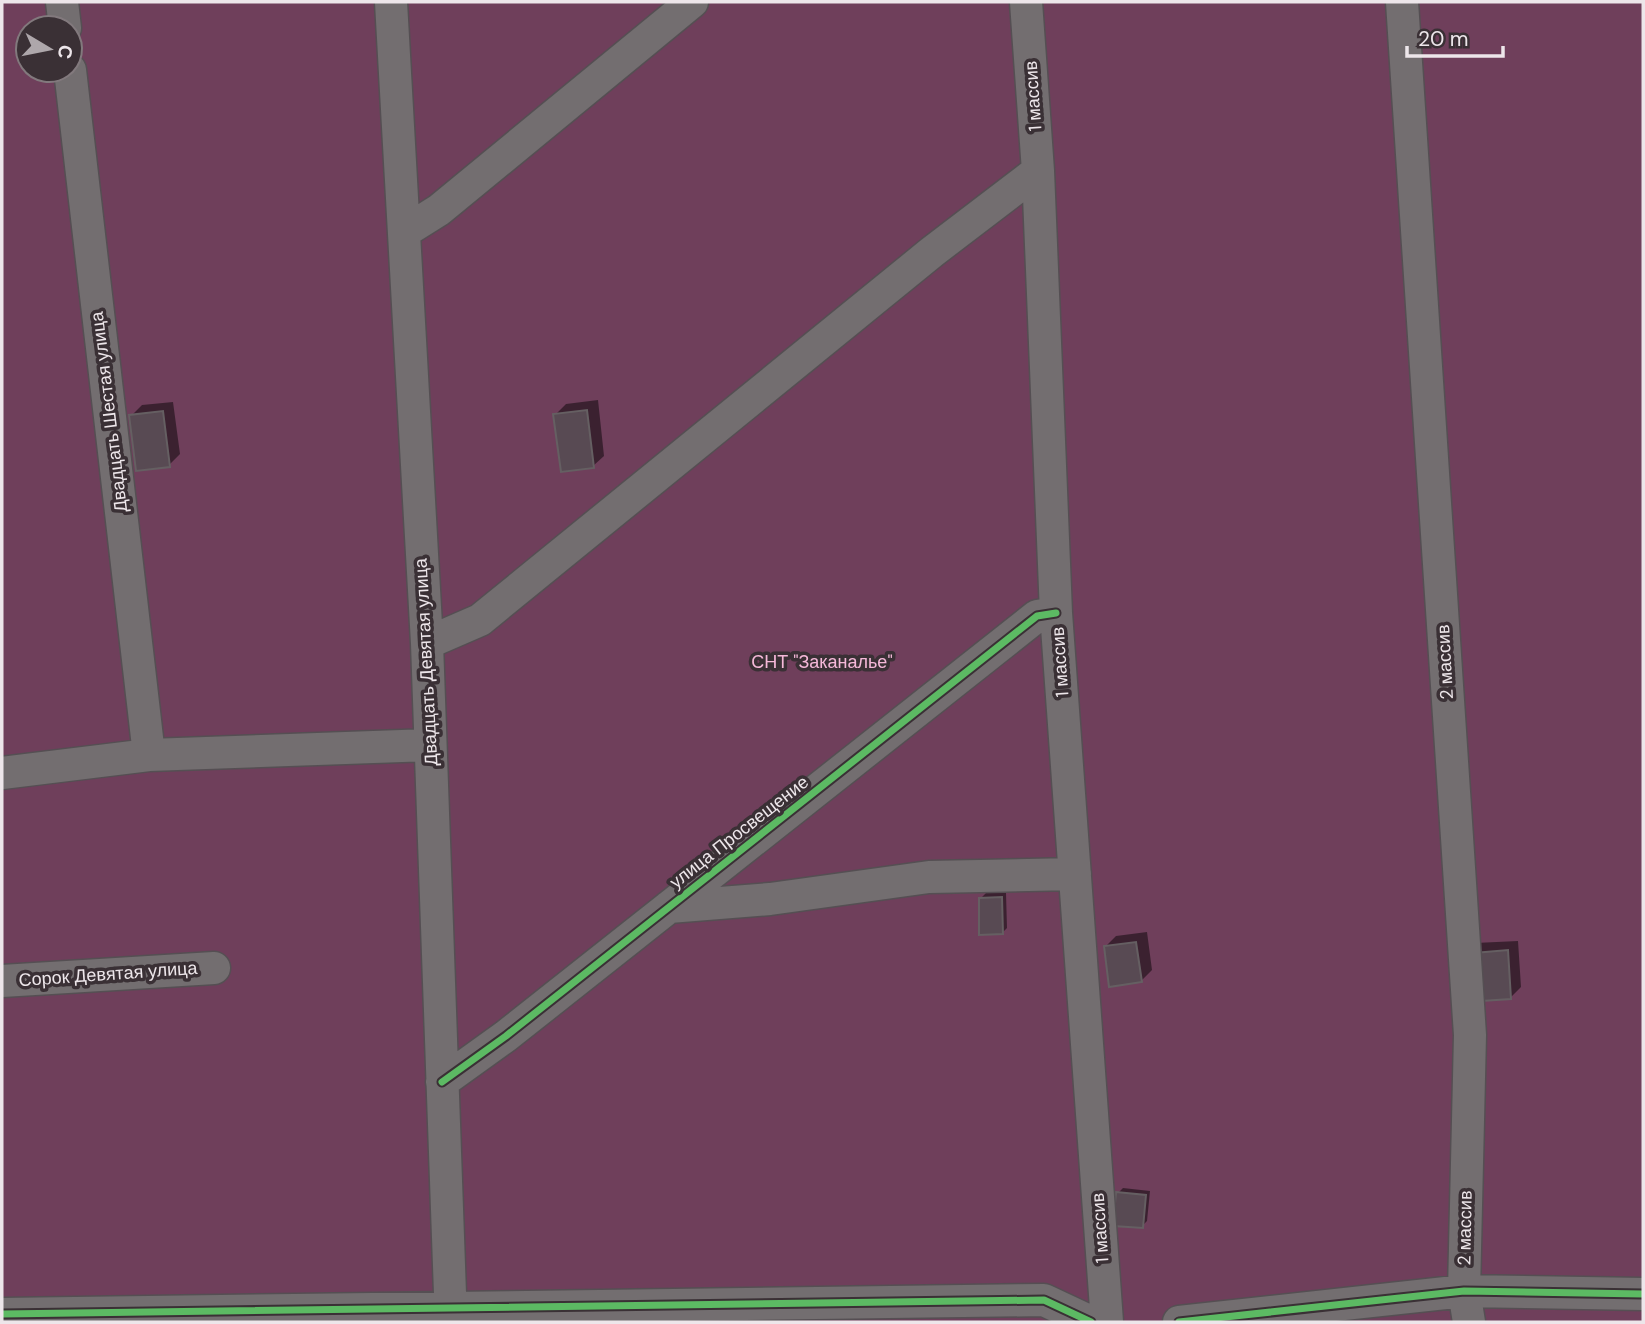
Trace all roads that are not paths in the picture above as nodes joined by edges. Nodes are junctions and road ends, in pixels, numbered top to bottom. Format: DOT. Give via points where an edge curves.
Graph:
graph roads {
  1 [pos="391,2"];
  2 [pos="692,2"];
  3 [pos="1026,2"];
  4 [pos="1402,2"];
  5 [pos="72,84"];
  6 [pos="1038,171"];
  7 [pos="404,232"];
  8 [pos="1056,613"];
  9 [pos="427,643"];
  10 [pos="430,745"];
  11 [pos="149,755"];
  12 [pos="2,773"];
  13 [pos="1075,874"];
  14 [pos="669,907"];
  15 [pos="214,968"];
  16 [pos="2,981"];
  17 [pos="442,1082"];
  18 [pos="1464,1291"];
  19 [pos="1643,1293"];
  20 [pos="2,1314"];
  21 [pos="451,1315"];
  22 [pos="267,1316"];
  23 [pos="1091,1322"];
  24 [pos="1107,1322"];
  25 [pos="1180,1322"];
  26 [pos="1469,1322"];
  1 -- 7 [label="street, Двадцать Девятая улица"];
  2 -- 7 [label="street" via="439,210"];
  3 -- 6 [label="street, 1 массив"];
  4 -- 18 [label="street, 2 массив" via="1470,1035"];
  5 -- 11 [label="street, Двадцать Шестая улица"];
  6 -- 8 [label="street, 1 массив"];
  6 -- 9 [label="street" via="480,620"];
  7 -- 9 [label="street, Двадцать Девятая улица"];
  8 -- 13 [label="street, 1 массив"];
  8 -- 14 [label="street, улица Просвещение" via="1037,616"];
  9 -- 10 [label="street, Двадцать Девятая улица"];
  10 -- 11 [label="street"];
  10 -- 17 [label="street, Двадцать Девятая улица"];
  11 -- 12 [label="street"];
  13 -- 14 [label="street" via="929,877 770,899"];
  13 -- 24 [label="street, 1 массив"];
  14 -- 17 [label="street, улица Просвещение"];
  15 -- 16 [label="street, Сорок Девятая улица"];
  17 -- 21 [label="street, Двадцать Девятая улица"];
  18 -- 19 [label="street"];
  18 -- 25 [label="street"];
  18 -- 26 [label="street, 2 массив"];
  20 -- 22 [label="street"];
  21 -- 22 [label="street"];
  21 -- 23 [label="street" via="1044,1300"];
}
